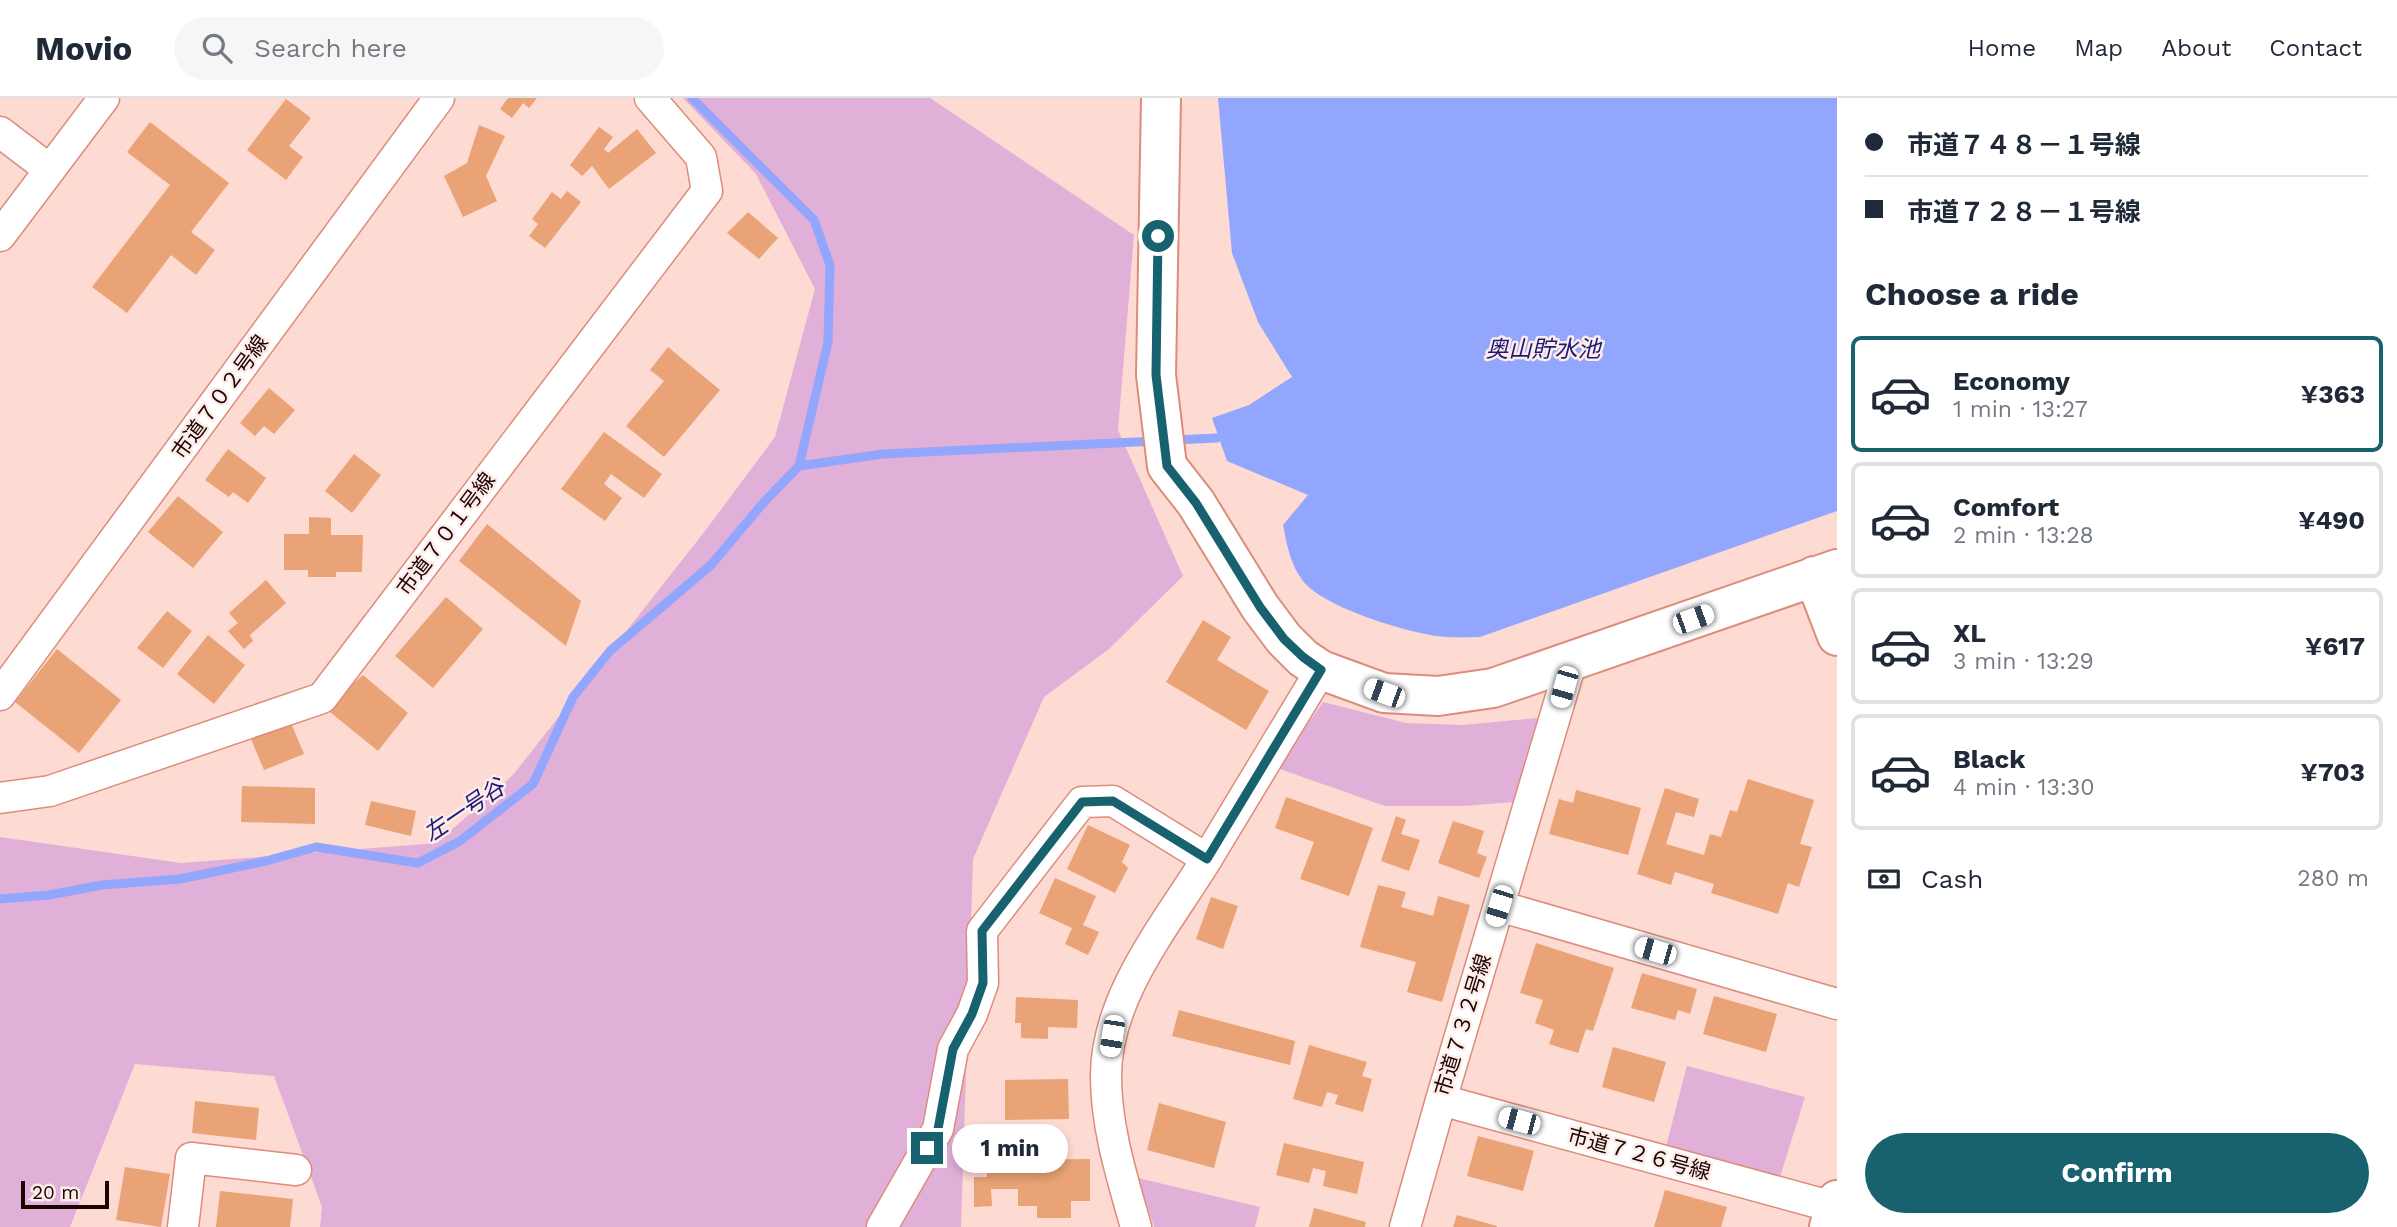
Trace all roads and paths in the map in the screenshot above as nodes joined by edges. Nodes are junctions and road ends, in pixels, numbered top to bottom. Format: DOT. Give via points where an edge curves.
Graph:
graph roads {
  1 [pos="104,98"];
  2 [pos="439,98"];
  3 [pos="650,98"];
  4 [pos="1161,98"];
  5 [pos="0,132"];
  6 [pos="50,170"];
  7 [pos="0,236"];
  8 [pos="1826,572"];
  9 [pos="1837,636"];
  10 [pos="1571,663"];
  11 [pos="1321,670"];
  12 [pos="0,695"];
  13 [pos="0,798"];
  14 [pos="1207,859"];
  15 [pos="1499,906"];
  16 [pos="1837,1004"];
  17 [pos="1441,1100"];
  18 [pos="296,1170"];
  19 [pos="1834,1211"];
  20 [pos="183,1227"];
  21 [pos="882,1227"];
  22 [pos="1136,1227"];
  23 [pos="1405,1227"];
  1 -- 6 [label="street"];
  2 -- 12 [label="street, 市道７０２号線"];
  3 -- 13 [label="street, 市道７０１号線" via="701,157 707,191 322,698 50,791"];
  4 -- 11 [label="street" via="1156,375 1167,466 1284,639"];
  5 -- 6 [label="street"];
  6 -- 7 [label="street"];
  8 -- 9 [label="street"];
  8 -- 10 [label="street"];
  10 -- 11 [label="street" via="1493,688 1438,696 1384,693"];
  10 -- 15 [label="street, 市道７３２号線"];
  11 -- 14 [label="street"];
  14 -- 21 [label="street" via="1113,801 1082,802 982,931 983,983 953,1049 938,1129"];
  14 -- 22 [label="street" via="1139,965 1115,1017 1105,1074 1111,1133"];
  15 -- 16 [label="street"];
  15 -- 17 [label="street, 市道７３２号線"];
  17 -- 19 [label="street, 市道７２６号線"];
  17 -- 23 [label="street, 市道７３２号線"];
  18 -- 20 [label="street" via="191,1158"];
}
